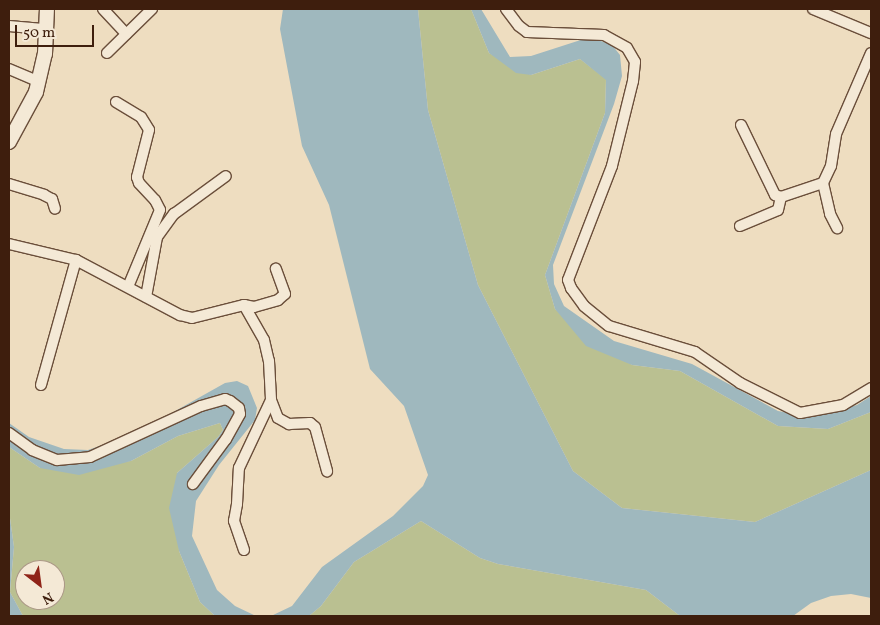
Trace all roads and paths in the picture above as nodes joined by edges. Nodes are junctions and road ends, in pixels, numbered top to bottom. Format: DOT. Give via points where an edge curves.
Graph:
graph roads {
  1 [pos="47,9"];
  2 [pos="103,9"];
  3 [pos="152,9"];
  4 [pos="506,9"];
  5 [pos="813,9"];
  6 [pos="9,26"];
  7 [pos="46,29"];
  8 [pos="126,34"];
  9 [pos="871,34"];
  10 [pos="107,53"];
  11 [pos="871,53"];
  12 [pos="9,69"];
  13 [pos="39,82"];
  14 [pos="116,102"];
  15 [pos="741,125"];
  16 [pos="9,142"];
  17 [pos="226,176"];
  18 [pos="823,183"];
  19 [pos="9,184"];
  20 [pos="781,197"];
  21 [pos="55,209"];
  22 [pos="740,226"];
  23 [pos="837,228"];
  24 [pos="9,244"];
  25 [pos="76,260"];
  26 [pos="276,269"];
  27 [pos="128,287"];
  28 [pos="146,297"];
  29 [pos="244,305"];
  30 [pos="41,384"];
  31 [pos="871,388"];
  32 [pos="271,400"];
  33 [pos="9,433"];
  34 [pos="327,471"];
  35 [pos="193,484"];
  36 [pos="244,550"];
  1 -- 7 [label="street"];
  2 -- 8 [label="street"];
  3 -- 8 [label="street"];
  4 -- 31 [label="street" via="527,32 604,35 626,48 635,62 612,166 568,280 584,306 609,326 695,352 740,383 800,413 843,405"];
  5 -- 9 [label="street"];
  6 -- 7 [label="street"];
  7 -- 13 [label="street"];
  8 -- 10 [label="street"];
  11 -- 18 [label="street" via="836,134 831,166"];
  12 -- 13 [label="street"];
  13 -- 16 [label="street"];
  14 -- 27 [label="street" via="141,116 149,130 136,177 160,210"];
  15 -- 20 [label="street" via="775,195"];
  17 -- 28 [label="street" via="174,214 157,237"];
  18 -- 20 [label="street"];
  18 -- 23 [label="street" via="830,214"];
  19 -- 21 [label="street" via="44,195 52,200"];
  20 -- 22 [label="street" via="778,210"];
  24 -- 25 [label="street"];
  25 -- 27 [label="street"];
  25 -- 30 [label="street"];
  26 -- 29 [label="street" via="285,294 278,300 254,307"];
  27 -- 28 [label="street"];
  28 -- 29 [label="street" via="192,318"];
  29 -- 32 [label="street" via="264,340"];
  32 -- 34 [label="street" via="278,418 289,424 310,423 315,427"];
  32 -- 36 [label="street" via="239,468 234,522"];
  33 -- 35 [label="street" via="32,450 56,460 90,457 201,406 225,399 240,408 240,414"];
}
